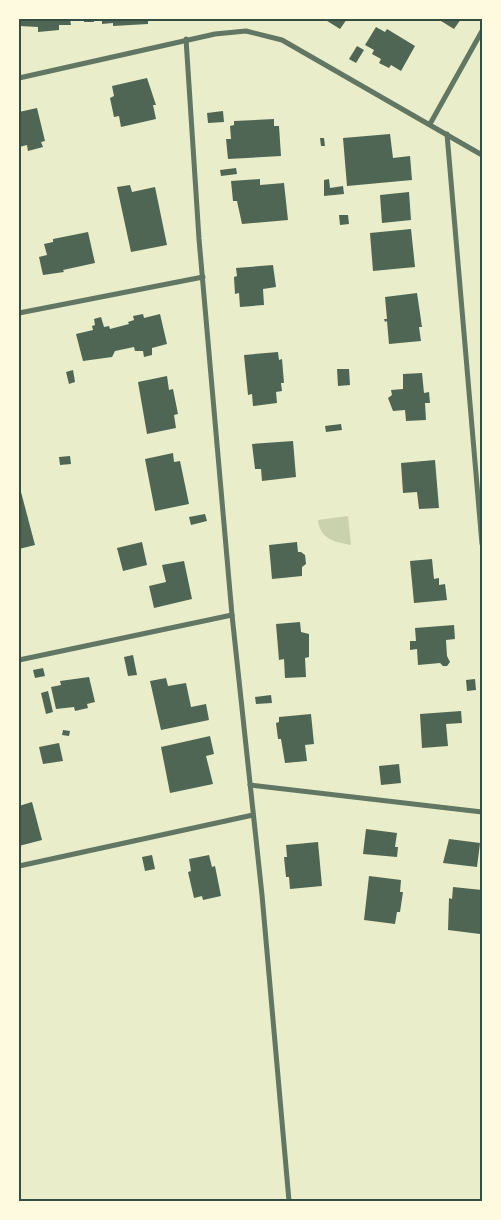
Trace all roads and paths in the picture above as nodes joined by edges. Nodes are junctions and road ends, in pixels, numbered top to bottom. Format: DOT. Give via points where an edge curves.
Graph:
graph roads {
  1 [pos="482,31"];
  2 [pos="186,39"];
  3 [pos="19,78"];
  4 [pos="430,124"];
  5 [pos="447,134"];
  6 [pos="482,155"];
  7 [pos="203,277"];
  8 [pos="19,313"];
  9 [pos="482,544"];
  10 [pos="232,615"];
  11 [pos="19,660"];
  12 [pos="250,785"];
  13 [pos="482,812"];
  14 [pos="253,815"];
  15 [pos="19,866"];
  16 [pos="289,1201"];
  1 -- 4 [label="street"];
  2 -- 3 [label="street"];
  2 -- 4 [label="street" via="246,31 282,40"];
  2 -- 7 [label="street"];
  4 -- 5 [label="street"];
  5 -- 6 [label="street"];
  5 -- 9 [label="street"];
  7 -- 8 [label="street"];
  7 -- 10 [label="street"];
  10 -- 11 [label="street"];
  10 -- 12 [label="street"];
  12 -- 13 [label="street"];
  12 -- 14 [label="street"];
  14 -- 15 [label="street"];
  14 -- 16 [label="street"];
}
